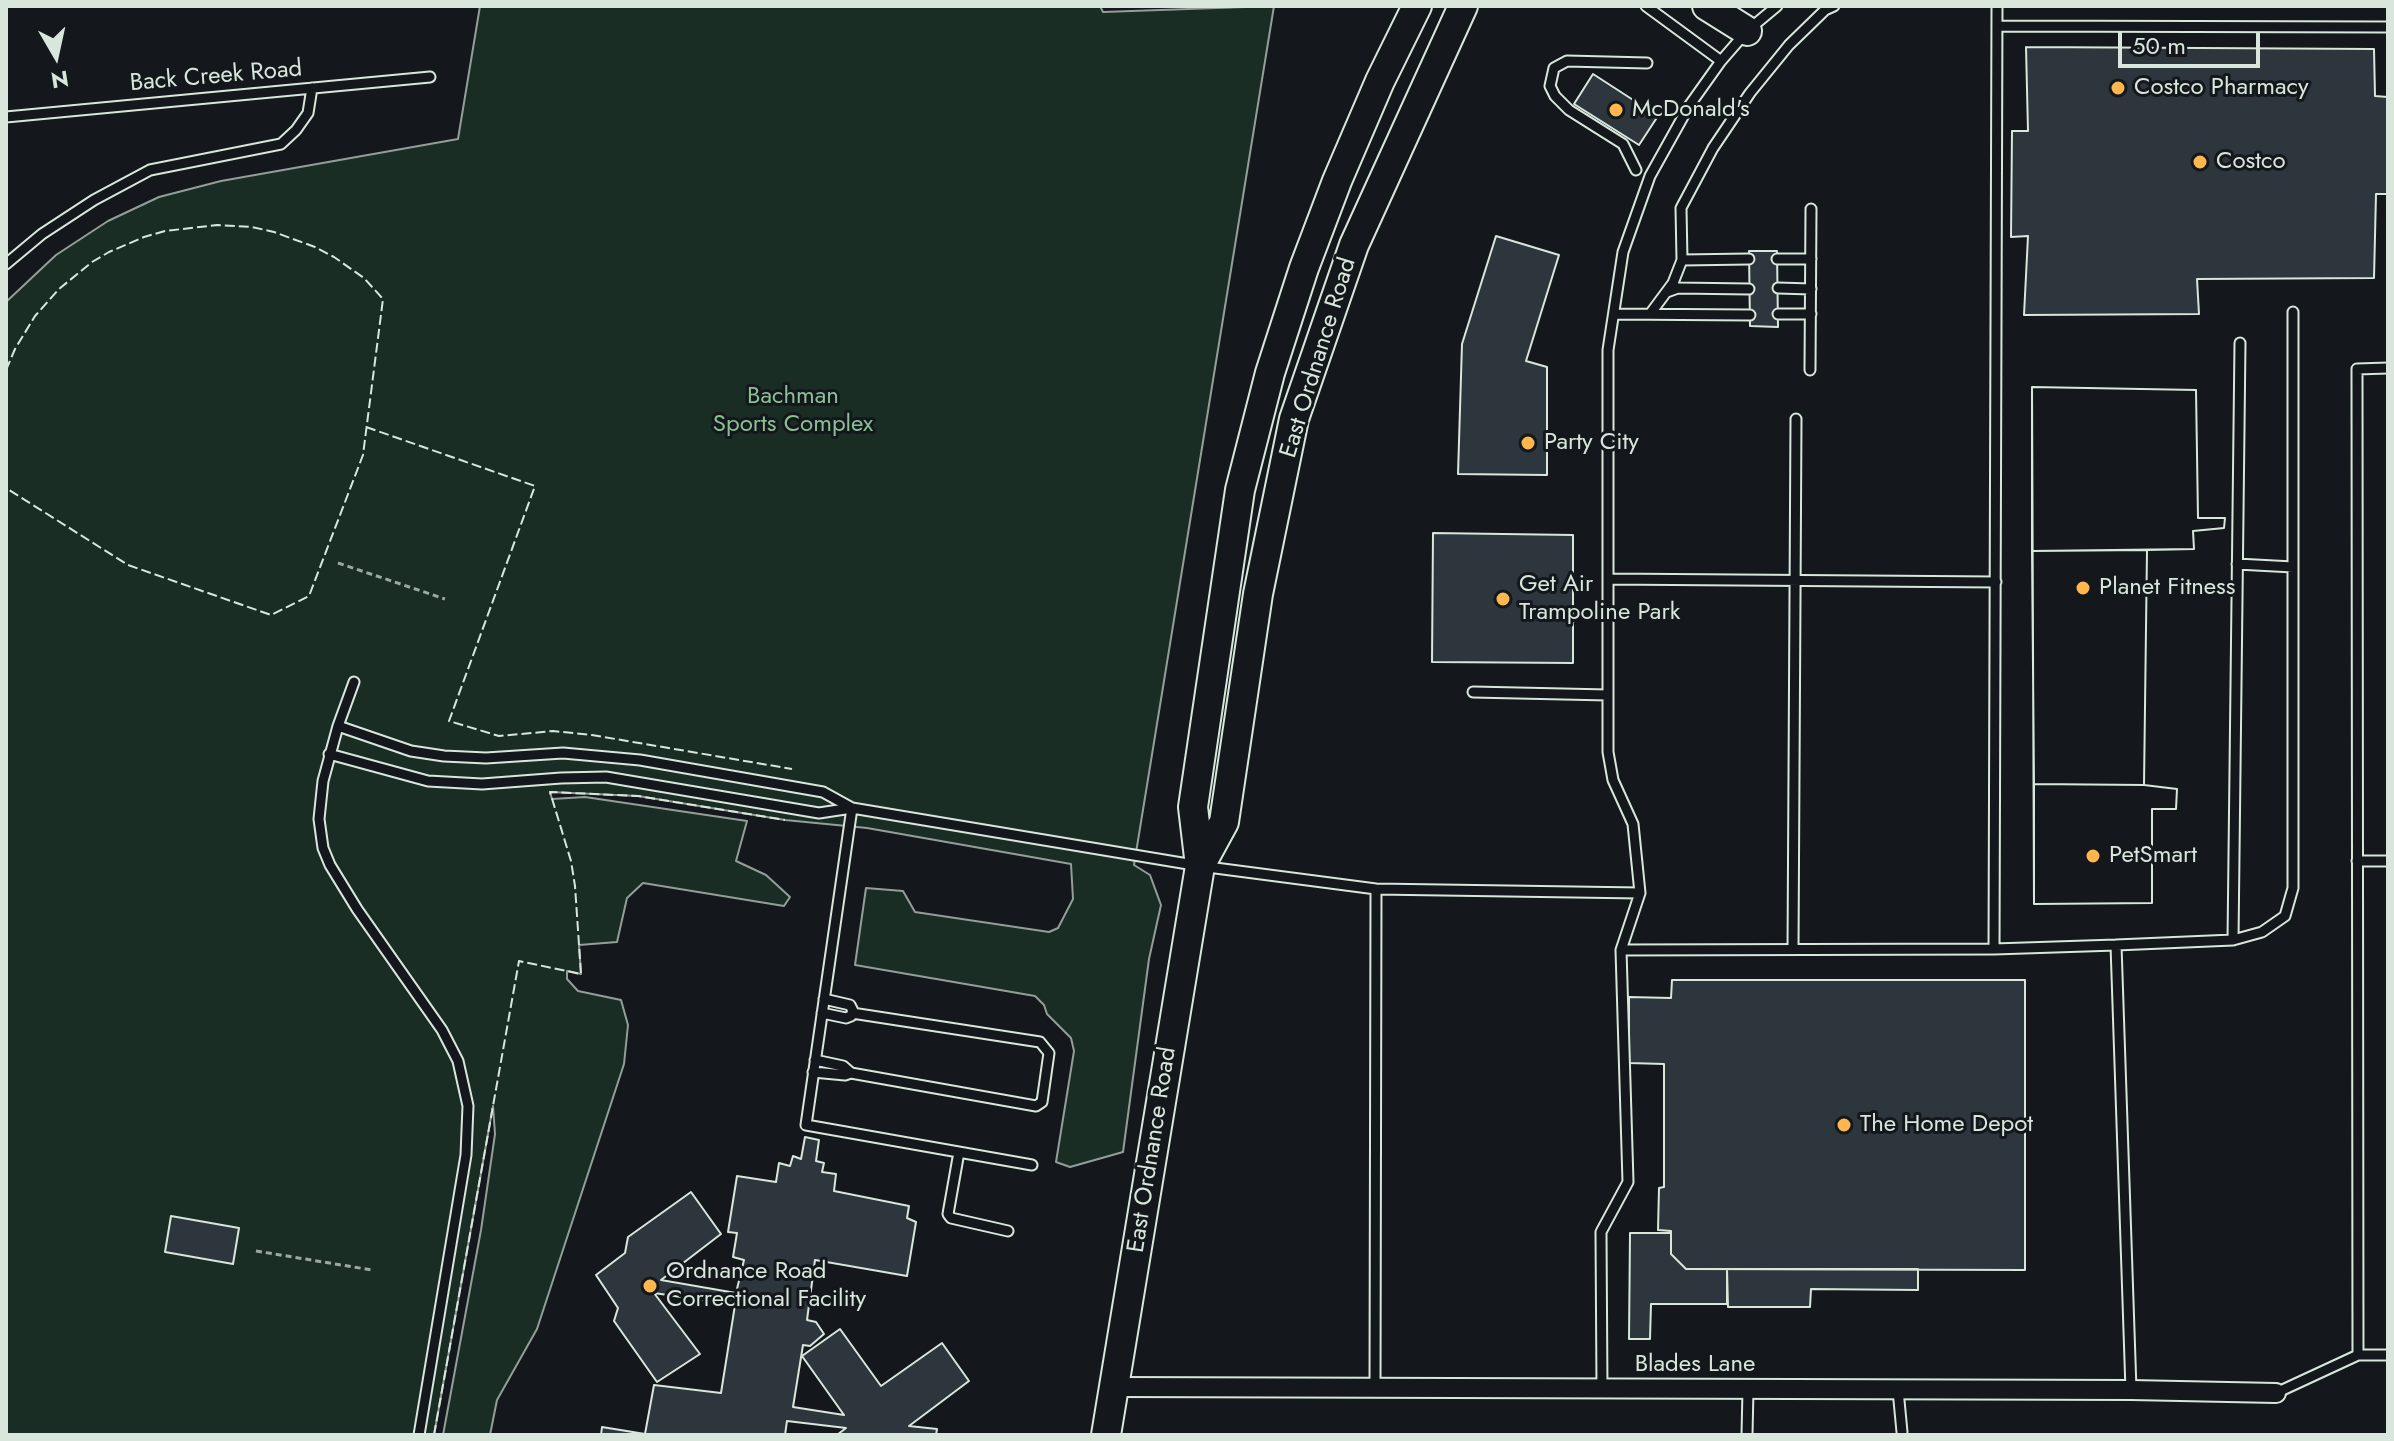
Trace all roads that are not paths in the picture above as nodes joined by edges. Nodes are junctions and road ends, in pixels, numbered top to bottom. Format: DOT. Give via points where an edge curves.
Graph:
graph roads {
  1 [pos="1417,6"];
  2 [pos="1646,6"];
  3 [pos="1707,6"];
  4 [pos="1777,6"];
  5 [pos="1834,6"];
  6 [pos="1997,6"];
  7 [pos="1465,12"];
  8 [pos="1998,26"];
  9 [pos="2388,27"];
  10 [pos="1747,31"];
  11 [pos="1721,61"];
  12 [pos="1647,63"];
  13 [pos="430,77"];
  14 [pos="312,88"];
  15 [pos="6,117"];
  16 [pos="1636,170"];
  17 [pos="1811,209"];
  18 [pos="1749,259"];
  19 [pos="1777,259"];
  20 [pos="1811,259"];
  21 [pos="1682,260"];
  22 [pos="6,264"];
  23 [pos="1778,288"];
  24 [pos="1749,289"];
  25 [pos="1811,289"];
  26 [pos="1667,292"];
  27 [pos="2293,312"];
  28 [pos="1614,314"];
  29 [pos="1650,314"];
  30 [pos="1778,314"];
  31 [pos="1811,314"];
  32 [pos="1750,315"];
  33 [pos="2240,343"];
  34 [pos="2388,368"];
  35 [pos="1810,370"];
  36 [pos="1796,419"];
  37 [pos="2237,564"];
  38 [pos="2293,567"];
  39 [pos="1608,579"];
  40 [pos="1795,581"];
  41 [pos="1996,582"];
  42 [pos="354,682"];
  43 [pos="1473,692"];
  44 [pos="1608,695"];
  45 [pos="338,726"];
  46 [pos="329,754"];
  47 [pos="852,808"];
  48 [pos="2357,861"];
  49 [pos="2388,861"];
  50 [pos="1200,866"];
  51 [pos="1376,889"];
  52 [pos="1640,893"];
  53 [pos="2233,940"];
  54 [pos="2116,945"];
  55 [pos="1793,949"];
  56 [pos="1994,949"];
  57 [pos="1621,950"];
  58 [pos="824,999"];
  59 [pos="822,1013"];
  60 [pos="852,1013"];
  61 [pos="815,1060"];
  62 [pos="813,1072"];
  63 [pos="851,1073"];
  64 [pos="959,1152"];
  65 [pos="1032,1165"];
  66 [pos="1008,1231"];
  67 [pos="2358,1355"];
  68 [pos="2388,1355"];
  69 [pos="1114,1387"];
  70 [pos="1375,1388"];
  71 [pos="1602,1389"];
  72 [pos="1748,1390"];
  73 [pos="1898,1390"];
  74 [pos="2131,1390"];
  75 [pos="2276,1393"];
  76 [pos="1903,1434"];
  77 [pos="419,1435"];
  78 [pos="1106,1435"];
  79 [pos="1747,1435"];
  1 -- 50 [label="main road, East Ordnance Road" via="1380,81 1304,268 1240,490 1193,807"];
  2 -- 11 [label="lane"];
  3 -- 10 [label="main road"];
  4 -- 10 [label="lane"];
  5 -- 21 [label="lane" via="1789,45 1713,148 1681,208"];
  6 -- 8 [label="lane"];
  7 -- 50 [label="main road, East Ordnance Road" via="1354,245 1294,419 1258,594 1224,822"];
  8 -- 9 [label="lane"];
  8 -- 41 [label="lane"];
  10 -- 11 [label="lane"];
  11 -- 28 [label="lane" via="1650,176 1623,252"];
  12 -- 16 [label="lane" via="1567,61 1554,68 1550,86 1569,110 1623,144"];
  13 -- 14 [label="lane, Back Creek Road"];
  14 -- 15 [label="lane, Back Creek Road"];
  14 -- 22 [label="lane" via="308,113 281,144 150,170 94,200"];
  17 -- 20 [label="lane"];
  18 -- 21 [label="lane"];
  19 -- 20 [label="lane"];
  20 -- 25 [label="lane"];
  21 -- 26 [label="lane"];
  23 -- 25 [label="lane"];
  24 -- 26 [label="lane"];
  25 -- 31 [label="lane"];
  26 -- 29 [label="lane"];
  27 -- 38 [label="lane"];
  28 -- 29 [label="lane"];
  28 -- 39 [label="lane" via="1608,350"];
  29 -- 32 [label="lane"];
  30 -- 31 [label="lane"];
  31 -- 35 [label="lane"];
  33 -- 37 [label="lane"];
  34 -- 48 [label="lane" via="2357,369"];
  36 -- 40 [label="lane"];
  37 -- 38 [label="lane"];
  37 -- 53 [label="lane"];
  38 -- 53 [label="lane" via="2293,888 2285,916 2262,932"];
  39 -- 40 [label="lane"];
  39 -- 44 [label="lane"];
  40 -- 41 [label="lane"];
  40 -- 55 [label="lane"];
  41 -- 56 [label="lane"];
  42 -- 45 [label="lane"];
  43 -- 44 [label="lane"];
  44 -- 52 [label="lane" via="1608,752 1613,780 1633,824"];
  45 -- 46 [label="lane"];
  45 -- 47 [label="lane" via="411,751 444,756 563,753 640,760 823,792"];
  46 -- 47 [label="lane" via="445,783 606,777 819,813"];
  46 -- 77 [label="lane" via="319,819 330,865 446,1038 458,1061 468,1106 466,1155"];
  47 -- 50 [label="lane"];
  47 -- 58 [label="lane"];
  48 -- 49 [label="lane"];
  48 -- 67 [label="lane"];
  50 -- 51 [label="lane"];
  50 -- 69 [label="main road, East Ordnance Road"];
  51 -- 52 [label="lane"];
  51 -- 70 [label="lane"];
  52 -- 57 [label="lane"];
  53 -- 54 [label="lane"];
  54 -- 56 [label="lane"];
  54 -- 74 [label="lane"];
  55 -- 56 [label="lane"];
  55 -- 57 [label="lane"];
  57 -- 71 [label="lane" via="1628,1182 1601,1232"];
  58 -- 59 [label="lane"];
  58 -- 60 [label="lane" via="850,1005"];
  59 -- 60 [label="lane" via="846,1018"];
  59 -- 61 [label="lane"];
  60 -- 63 [label="lane" via="1040,1042 1049,1053 1042,1102 1036,1106"];
  61 -- 62 [label="lane"];
  61 -- 63 [label="lane"];
  62 -- 63 [label="lane"];
  62 -- 64 [label="lane" via="806,1125"];
  64 -- 65 [label="lane"];
  64 -- 66 [label="lane" via="948,1214"];
  67 -- 68 [label="lane"];
  67 -- 75 [label="lane"];
  69 -- 70 [label="street, Blades Lane"];
  69 -- 78 [label="main road, East Ordnance Road"];
  70 -- 71 [label="street, Blades Lane"];
  71 -- 72 [label="street, Blades Lane"];
  72 -- 73 [label="street, Blades Lane"];
  72 -- 79 [label="lane"];
  73 -- 74 [label="street, Blades Lane"];
  73 -- 76 [label="lane"];
  74 -- 75 [label="street, Blades Lane"];
}
